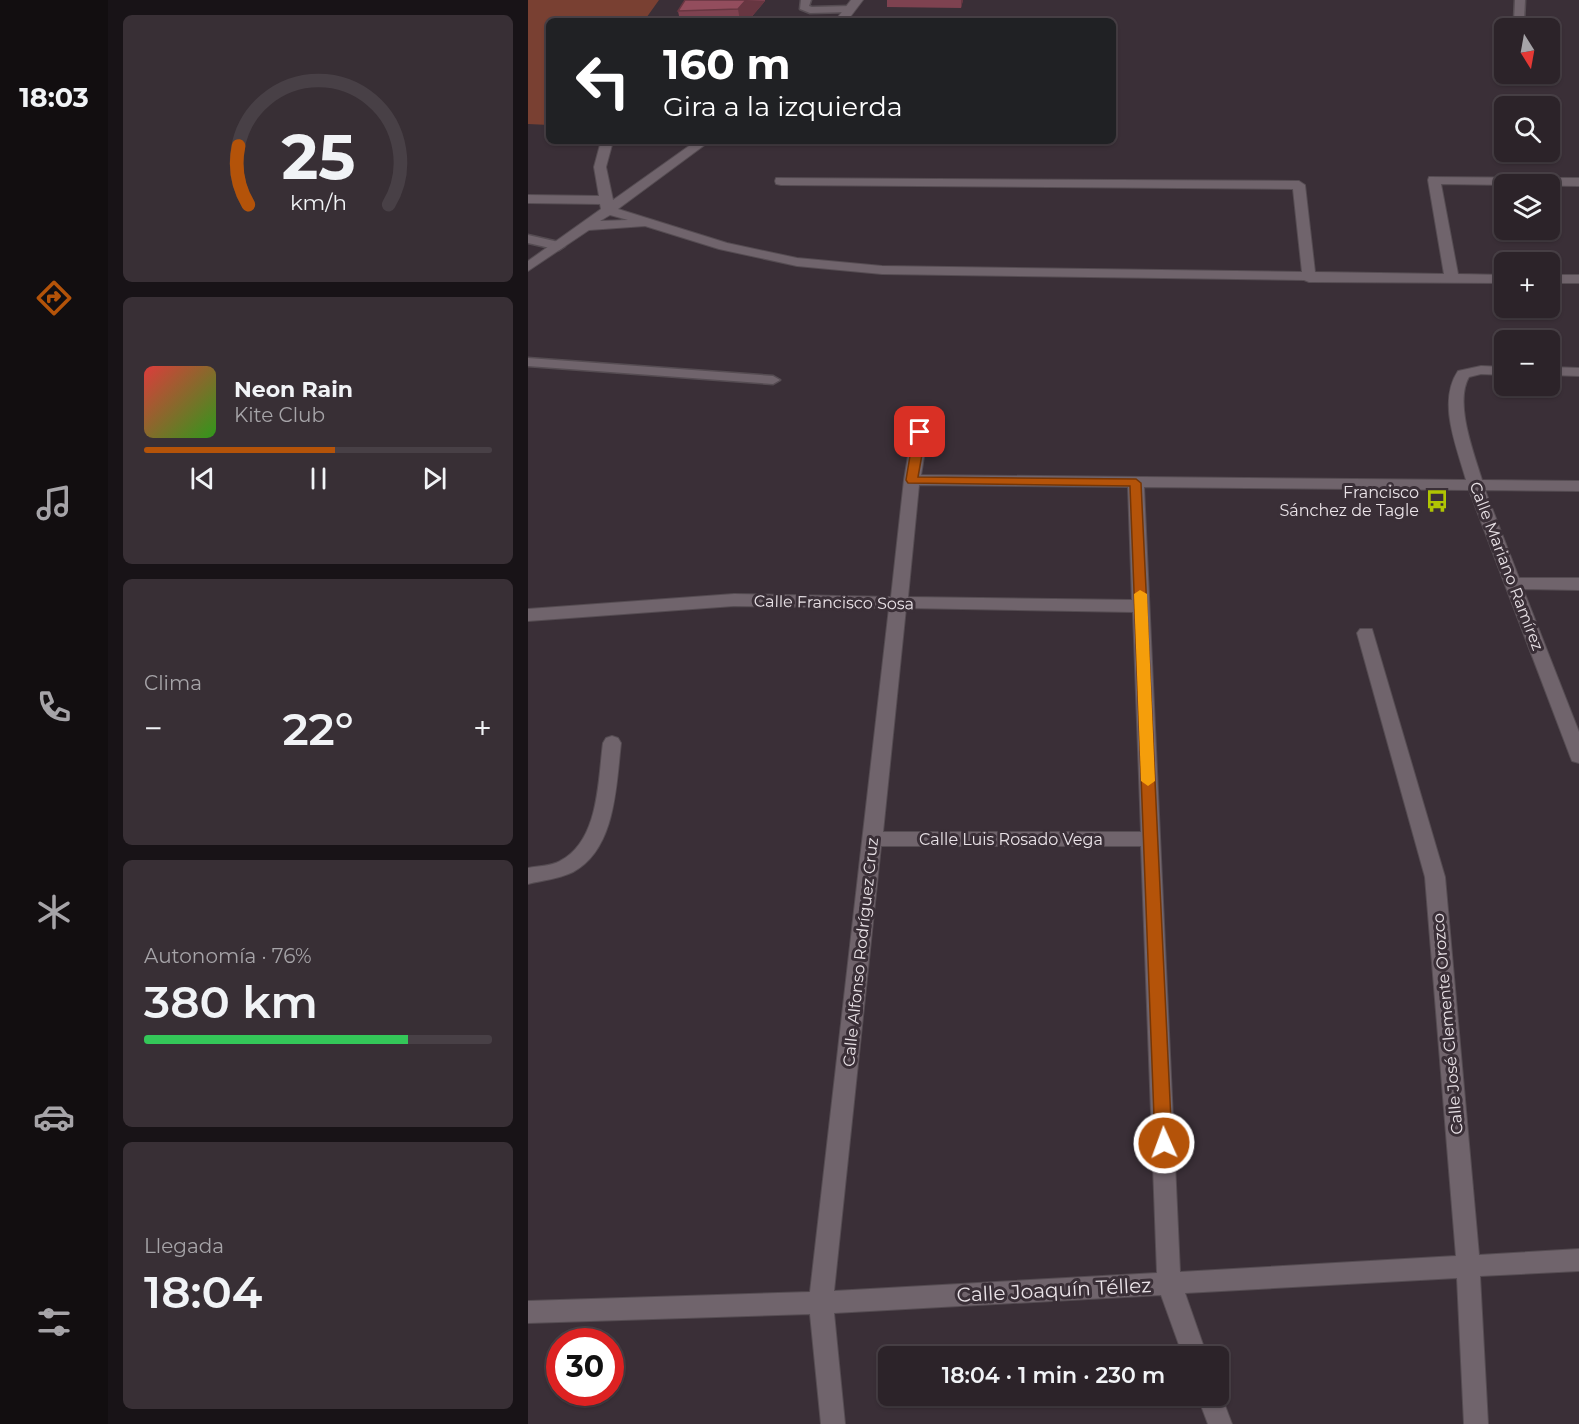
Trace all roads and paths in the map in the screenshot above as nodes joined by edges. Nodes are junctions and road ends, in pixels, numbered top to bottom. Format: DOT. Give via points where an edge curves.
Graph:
graph roads {
  1 [pos="806,0"];
  2 [pos="1520,0"];
  3 [pos="853,4"];
  4 [pos="843,18"];
  5 [pos="1519,18"];
  6 [pos="606,144"];
  7 [pos="699,144"];
  8 [pos="781,181"];
  9 [pos="1579,182"];
  10 [pos="528,199"];
  11 [pos="607,205"];
  12 [pos="653,224"];
  13 [pos="585,226"];
  14 [pos="528,239"];
  15 [pos="559,246"];
  16 [pos="530,264"];
  17 [pos="1309,278"];
  18 [pos="1452,279"];
  19 [pos="1494,279"];
  20 [pos="1560,279"];
  21 [pos="1579,279"];
  22 [pos="528,362"];
  23 [pos="1494,371"];
  24 [pos="1560,371"];
  25 [pos="1579,372"];
  26 [pos="773,381"];
  27 [pos="920,432"];
  28 [pos="912,480"];
  29 [pos="1136,483"];
  30 [pos="1475,485"];
  31 [pos="1579,486"];
  32 [pos="1513,583"];
  33 [pos="1579,584"];
  34 [pos="898,602"];
  35 [pos="1141,606"];
  36 [pos="528,615"];
  37 [pos="1366,633"];
  38 [pos="612,743"];
  39 [pos="1579,756"];
  40 [pos="872,839"];
  41 [pos="1151,839"];
  42 [pos="528,876"];
  43 [pos="1579,1260"];
  44 [pos="1468,1266"];
  45 [pos="1169,1283"];
  46 [pos="821,1303"];
  47 [pos="528,1312"];
  48 [pos="1192,1346"];
  49 [pos="1213,1406"];
  50 [pos="832,1424"];
  51 [pos="1220,1424"];
  52 [pos="1476,1424"];
  1 -- 3 [label="lane" via="804,7 810,10"];
  2 -- 5 [label="lane"];
  3 -- 4 [label="street"];
  6 -- 11 [label="street" via="600,167"];
  7 -- 11 [label="street"];
  8 -- 17 [label="street" via="1299,185"];
  9 -- 18 [label="street" via="1434,180"];
  10 -- 11 [label="street"];
  11 -- 12 [label="street"];
  11 -- 13 [label="street"];
  12 -- 13 [label="street"];
  12 -- 17 [label="street" via="724,246 797,262 882,270"];
  13 -- 15 [label="street"];
  14 -- 15 [label="lane"];
  15 -- 16 [label="street"];
  17 -- 18 [label="street"];
  18 -- 19 [label="street"];
  20 -- 21 [label="street"];
  22 -- 26 [label="lane"];
  23 -- 30 [label="street, Calle Mariano Ramírez" via="1463,374 1458,383 1456,412"];
  24 -- 25 [label="street"];
  27 -- 28 [label="street, Calle Alfonso Rodríguez Cruz"];
  28 -- 29 [label="street"];
  28 -- 34 [label="street, Calle Alfonso Rodríguez Cruz"];
  29 -- 30 [label="street"];
  29 -- 35 [label="street"];
  30 -- 31 [label="street"];
  30 -- 32 [label="street, Calle Mariano Ramírez"];
  32 -- 33 [label="street"];
  32 -- 39 [label="street, Calle Mariano Ramírez"];
  34 -- 35 [label="street, Calle Francisco Sosa"];
  34 -- 36 [label="street, Calle Francisco Sosa" via="734,600"];
  34 -- 40 [label="street, Calle Alfonso Rodríguez Cruz"];
  35 -- 41 [label="street"];
  37 -- 44 [label="street, Calle José Clemente Orozco" via="1435,877"];
  38 -- 42 [label="street" via="599,822 591,846 566,867"];
  40 -- 41 [label="street, Calle Luis Rosado Vega"];
  40 -- 46 [label="street, Calle Alfonso Rodríguez Cruz"];
  41 -- 45 [label="street"];
  43 -- 44 [label="street, Calle Joaquín Téllez"];
  44 -- 45 [label="street, Calle Joaquín Téllez"];
  44 -- 52 [label="street, Calle José Clemente Orozco"];
  45 -- 46 [label="street, Calle Joaquín Téllez"];
  45 -- 48 [label="street"];
  46 -- 47 [label="street, Calle Joaquín Téllez"];
  46 -- 50 [label="street, Calle Alfonso Rodríguez Cruz"];
  49 -- 51 [label="street"];
}
